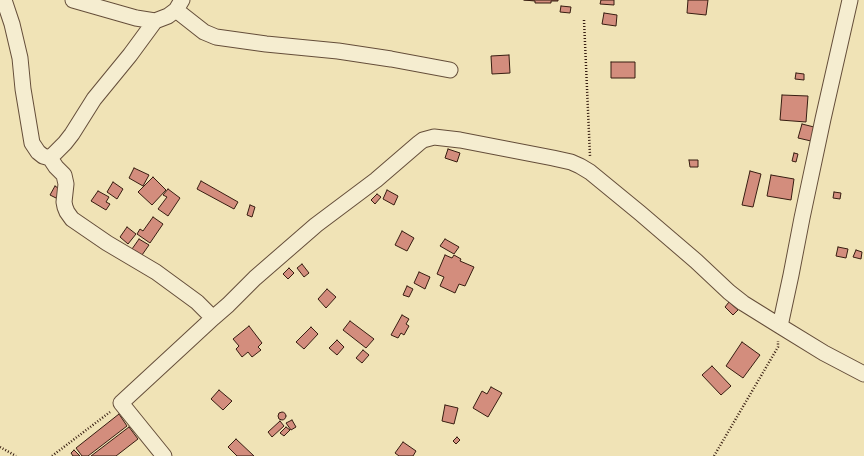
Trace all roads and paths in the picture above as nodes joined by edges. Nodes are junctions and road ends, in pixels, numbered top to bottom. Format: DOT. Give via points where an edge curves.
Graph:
graph roads {
  1 [pos="4,0"];
  2 [pos="73,0"];
  3 [pos="850,0"];
  4 [pos="179,5"];
  5 [pos="584,20"];
  6 [pos="155,21"];
  7 [pos="450,70"];
  8 [pos="50,158"];
  9 [pos="590,172"];
  10 [pos="212,318"];
  11 [pos="780,326"];
  12 [pos="864,374"];
  13 [pos="121,403"];
  14 [pos="0,447"];
  15 [pos="16,456"];
  16 [pos="52,456"];
  17 [pos="164,456"];
  18 [pos="714,456"];
  1 -- 8 [label="street" via="20,58 32,143 38,152"];
  2 -- 6 [label="street"];
  3 -- 11 [label="street"];
  4 -- 6 [label="street" via="168,16"];
  4 -- 7 [label="street" via="204,32 216,37 338,51"];
  5 -- 9 [label="path"];
  6 -- 8 [label="street" via="94,99 72,134"];
  8 -- 10 [label="street" via="64,175 64,202 72,219 156,272 198,302"];
  9 -- 10 [label="street" via="559,159 450,138 429,138 419,143 376,180 316,225"];
  9 -- 11 [label="street" via="729,292"];
  10 -- 13 [label="street"];
  11 -- 12 [label="street"];
  11 -- 18 [label="path" via="778,347"];
  13 -- 16 [label="path"];
  13 -- 17 [label="street"];
  14 -- 15 [label="path"];
}
